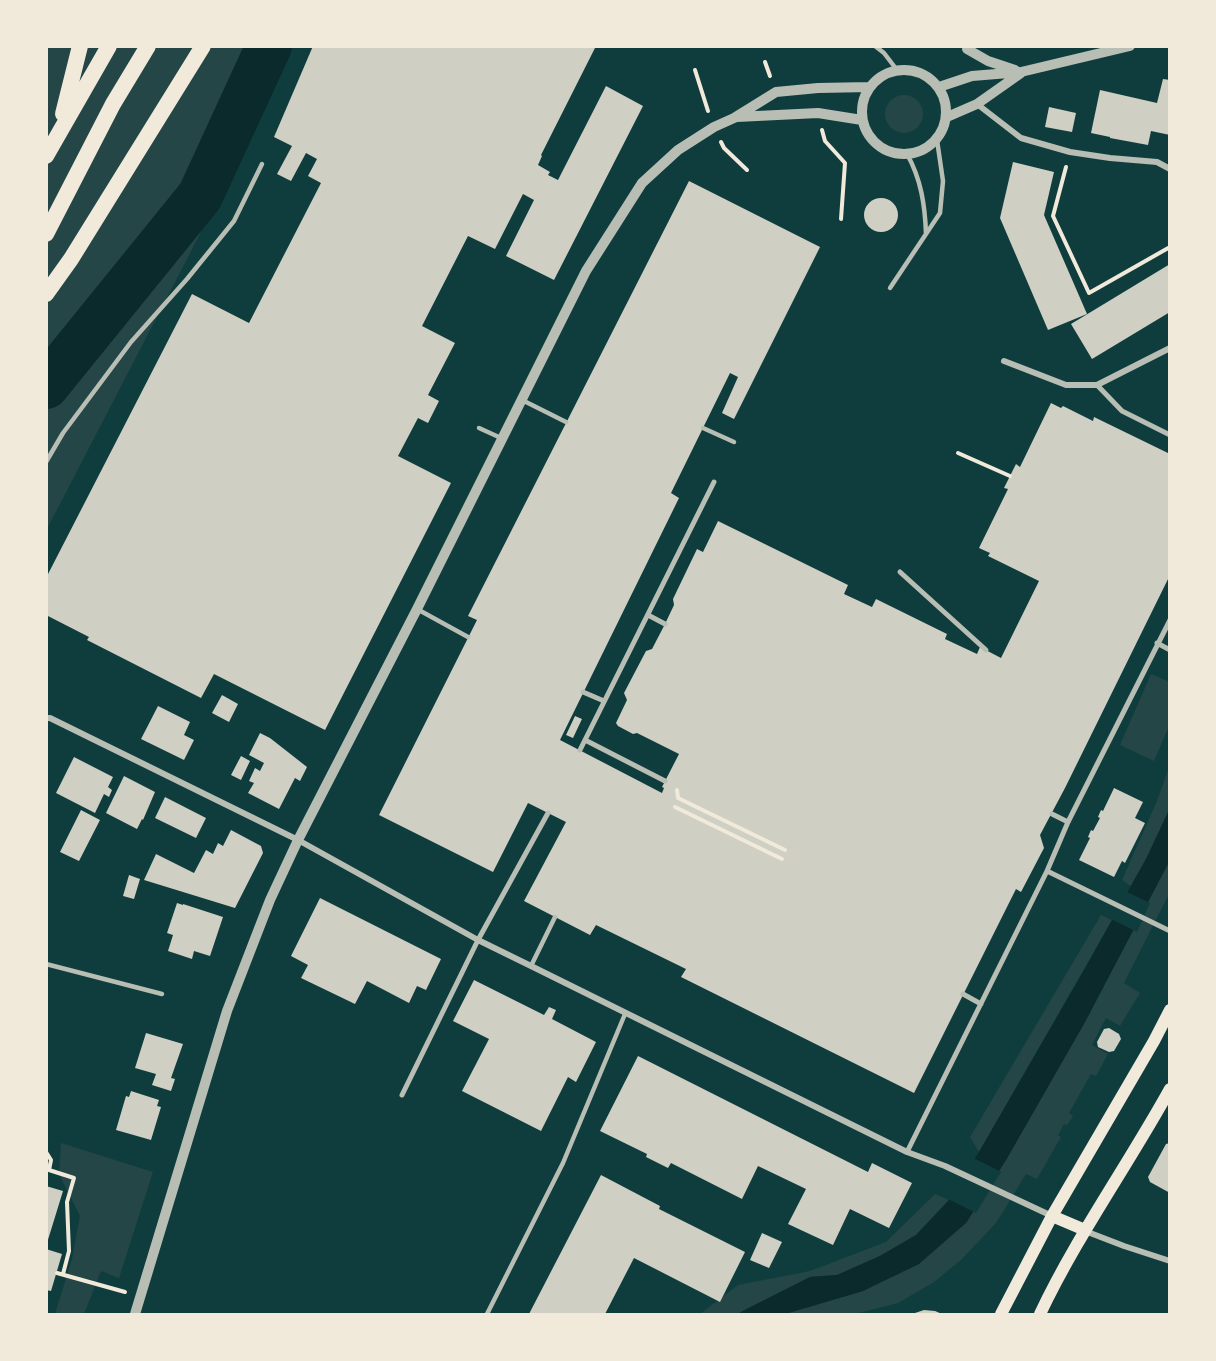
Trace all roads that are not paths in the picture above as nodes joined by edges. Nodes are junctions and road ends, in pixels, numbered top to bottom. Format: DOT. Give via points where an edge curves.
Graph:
graph roads {
  1 [pos="80,46"];
  2 [pos="109,46"];
  3 [pos="148,46"];
  4 [pos="203,46"];
  5 [pos="875,46"];
  6 [pos="1130,46"];
  7 [pos="966,48"];
  8 [pos="897,70"];
  9 [pos="1021,72"];
  10 [pos="870,87"];
  11 [pos="939,87"];
  12 [pos="976,104"];
  13 [pos="734,117"];
  14 [pos="947,117"];
  15 [pos="862,120"];
  16 [pos="59,133"];
  17 [pos="937,140"];
  18 [pos="907,154"];
  19 [pos="46,156"];
  20 [pos="262,164"];
  21 [pos="1170,169"];
  22 [pos="46,234"];
  23 [pos="926,234"];
  24 [pos="890,288"];
  25 [pos="46,294"];
  26 [pos="1170,348"];
  27 [pos="1004,361"];
  28 [pos="1097,385"];
  29 [pos="522,400"];
  30 [pos="566,422"];
  31 [pos="479,428"];
  32 [pos="703,428"];
  33 [pos="1170,435"];
  34 [pos="502,439"];
  35 [pos="734,442"];
  36 [pos="46,462"];
  37 [pos="714,482"];
  38 [pos="900,572"];
  39 [pos="417,609"];
  40 [pos="648,615"];
  41 [pos="1170,620"];
  42 [pos="665,624"];
  43 [pos="468,637"];
  44 [pos="1157,644"];
  45 [pos="986,650"];
  46 [pos="1170,650"];
  47 [pos="584,692"];
  48 [pos="604,701"];
  49 [pos="46,718"];
  50 [pos="585,740"];
  51 [pos="580,750"];
  52 [pos="665,781"];
  53 [pos="548,813"];
  54 [pos="1052,814"];
  55 [pos="1068,822"];
  56 [pos="298,840"];
  57 [pos="1047,871"];
  58 [pos="555,917"];
  59 [pos="1170,931"];
  60 [pos="478,940"];
  61 [pos="46,964"];
  62 [pos="531,966"];
  63 [pos="162,994"];
  64 [pos="963,994"];
  65 [pos="981,1004"];
  66 [pos="1170,1010"];
  67 [pos="625,1014"];
  68 [pos="1170,1089"];
  69 [pos="402,1095"];
  70 [pos="907,1152"];
  71 [pos="1052,1216"];
  72 [pos="1085,1230"];
  73 [pos="1170,1261"];
  74 [pos="135,1314"];
  75 [pos="487,1314"];
  76 [pos="1001,1314"];
  77 [pos="1040,1314"];
  1 -- 16 [label="highway"];
  2 -- 16 [label="highway"];
  3 -- 22 [label="highway" via="113,104"];
  4 -- 25 [label="highway"];
  5 -- 8 [label="lane"];
  6 -- 9 [label="street"];
  7 -- 9 [label="street" via="988,61"];
  8 -- 10 [label="street"];
  8 -- 11 [label="street" via="914,71"];
  9 -- 11 [label="street" via="972,76"];
  9 -- 12 [label="street"];
  10 -- 13 [label="street" via="776,92"];
  10 -- 15 [label="street" via="864,99"];
  11 -- 14 [label="street"];
  12 -- 14 [label="street"];
  12 -- 21 [label="street" via="1021,138 1070,152 1157,162"];
  13 -- 15 [label="street" via="818,113"];
  13 -- 29 [label="street" via="678,150 642,183 586,271"];
  14 -- 17 [label="street"];
  15 -- 18 [label="street" via="877,145 895,154"];
  16 -- 19 [label="highway"];
  17 -- 18 [label="street" via="922,152"];
  17 -- 23 [label="lane" via="943,182 940,213"];
  18 -- 23 [label="lane" via="921,188"];
  20 -- 36 [label="lane" via="234,222 131,342"];
  23 -- 24 [label="lane"];
  26 -- 28 [label="street"];
  27 -- 28 [label="street" via="1066,385"];
  28 -- 33 [label="street" via="1122,411"];
  29 -- 30 [label="lane"];
  29 -- 34 [label="street"];
  31 -- 34 [label="lane"];
  32 -- 35 [label="lane"];
  34 -- 39 [label="street"];
  37 -- 40 [label="street"];
  38 -- 45 [label="street"];
  39 -- 43 [label="lane"];
  39 -- 56 [label="street"];
  40 -- 42 [label="street"];
  40 -- 48 [label="street"];
  41 -- 44 [label="street"];
  44 -- 46 [label="street"];
  44 -- 55 [label="street"];
  47 -- 48 [label="street"];
  48 -- 50 [label="street"];
  49 -- 56 [label="street"];
  50 -- 51 [label="street"];
  50 -- 52 [label="street"];
  53 -- 60 [label="street"];
  54 -- 55 [label="street"];
  55 -- 57 [label="street"];
  56 -- 60 [label="street"];
  56 -- 74 [label="street" via="227,1011"];
  57 -- 59 [label="street"];
  57 -- 65 [label="street"];
  58 -- 62 [label="lane"];
  60 -- 62 [label="street"];
  60 -- 69 [label="street"];
  61 -- 63 [label="lane"];
  62 -- 67 [label="street"];
  64 -- 65 [label="street"];
  65 -- 70 [label="street"];
  66 -- 71 [label="main road"];
  67 -- 70 [label="street"];
  67 -- 75 [label="lane" via="563,1163"];
  68 -- 72 [label="main road"];
  70 -- 71 [label="street"];
  71 -- 72 [label="main road"];
  71 -- 76 [label="main road"];
  72 -- 73 [label="street"];
  72 -- 77 [label="main road"];
}
